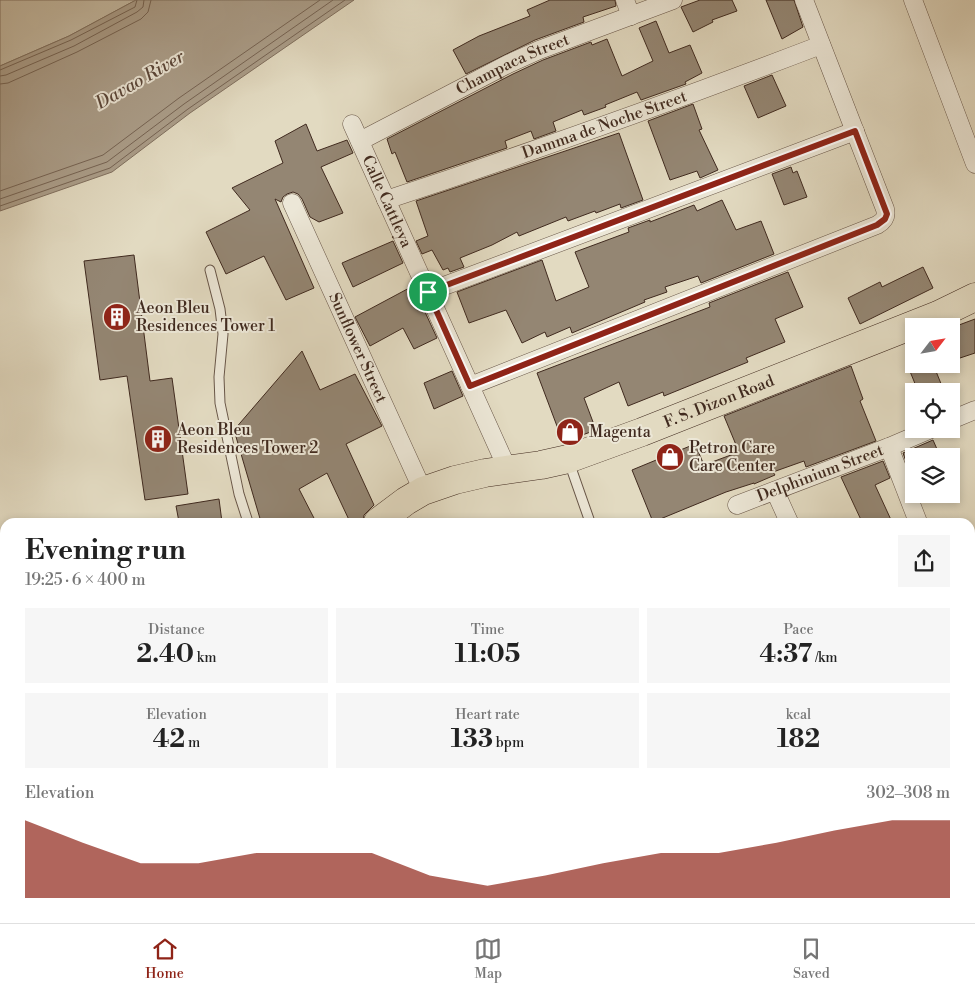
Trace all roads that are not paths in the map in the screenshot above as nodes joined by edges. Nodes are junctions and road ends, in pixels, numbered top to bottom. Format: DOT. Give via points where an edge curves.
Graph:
graph roads {
  1 [pos="672,0"];
  2 [pos="804,0"];
  3 [pos="913,0"];
  4 [pos="628,8"];
  5 [pos="821,44"];
  6 [pos="352,124"];
  7 [pos="855,131"];
  8 [pos="360,141"];
  9 [pos="975,164"];
  10 [pos="386,200"];
  11 [pos="292,203"];
  12 [pos="210,270"];
  13 [pos="428,292"];
  14 [pos="975,297"];
  15 [pos="470,386"];
  16 [pos="974,415"];
  17 [pos="960,418"];
  18 [pos="910,438"];
  19 [pos="889,447"];
  20 [pos="568,459"];
  21 [pos="508,470"];
  22 [pos="423,491"];
  23 [pos="774,491"];
  24 [pos="737,504"];
  25 [pos="247,518"];
  26 [pos="383,518"];
  27 [pos="589,518"];
  28 [pos="786,518"];
  29 [pos="916,518"];
  1 -- 4 [label="street, Champaca Street"];
  2 -- 5 [label="street"];
  3 -- 9 [label="street"];
  4 -- 8 [label="street, Champaca Street" via="508,64"];
  5 -- 7 [label="street"];
  5 -- 10 [label="street, Damma de Noche Street" via="514,158"];
  6 -- 8 [label="street, Calle Cattleya"];
  7 -- 13 [label="street"];
  7 -- 15 [label="street" via="887,214 877,225"];
  8 -- 10 [label="street, Calle Cattleya"];
  10 -- 13 [label="street, Calle Cattleya"];
  11 -- 22 [label="street, Sunflower Street"];
  12 -- 25 [label="lane" via="223,334 220,403"];
  13 -- 15 [label="street, Calle Cattleya"];
  14 -- 20 [label="main road, F. S. Dizon Road" via="938,315"];
  15 -- 21 [label="street, Calle Cattleya"];
  16 -- 17 [label="street"];
  18 -- 19 [label="street, Delphinium Street"];
  19 -- 23 [label="street, Delphinium Street"];
  19 -- 29 [label="street"];
  20 -- 21 [label="main road, F. S. Dizon Road"];
  20 -- 27 [label="lane"];
  21 -- 22 [label="main road, F. S. Dizon Road" via="455,480"];
  22 -- 26 [label="main road, F. S. Dizon Road"];
  23 -- 24 [label="street, Delphinium Street"];
  23 -- 28 [label="street"];
}
